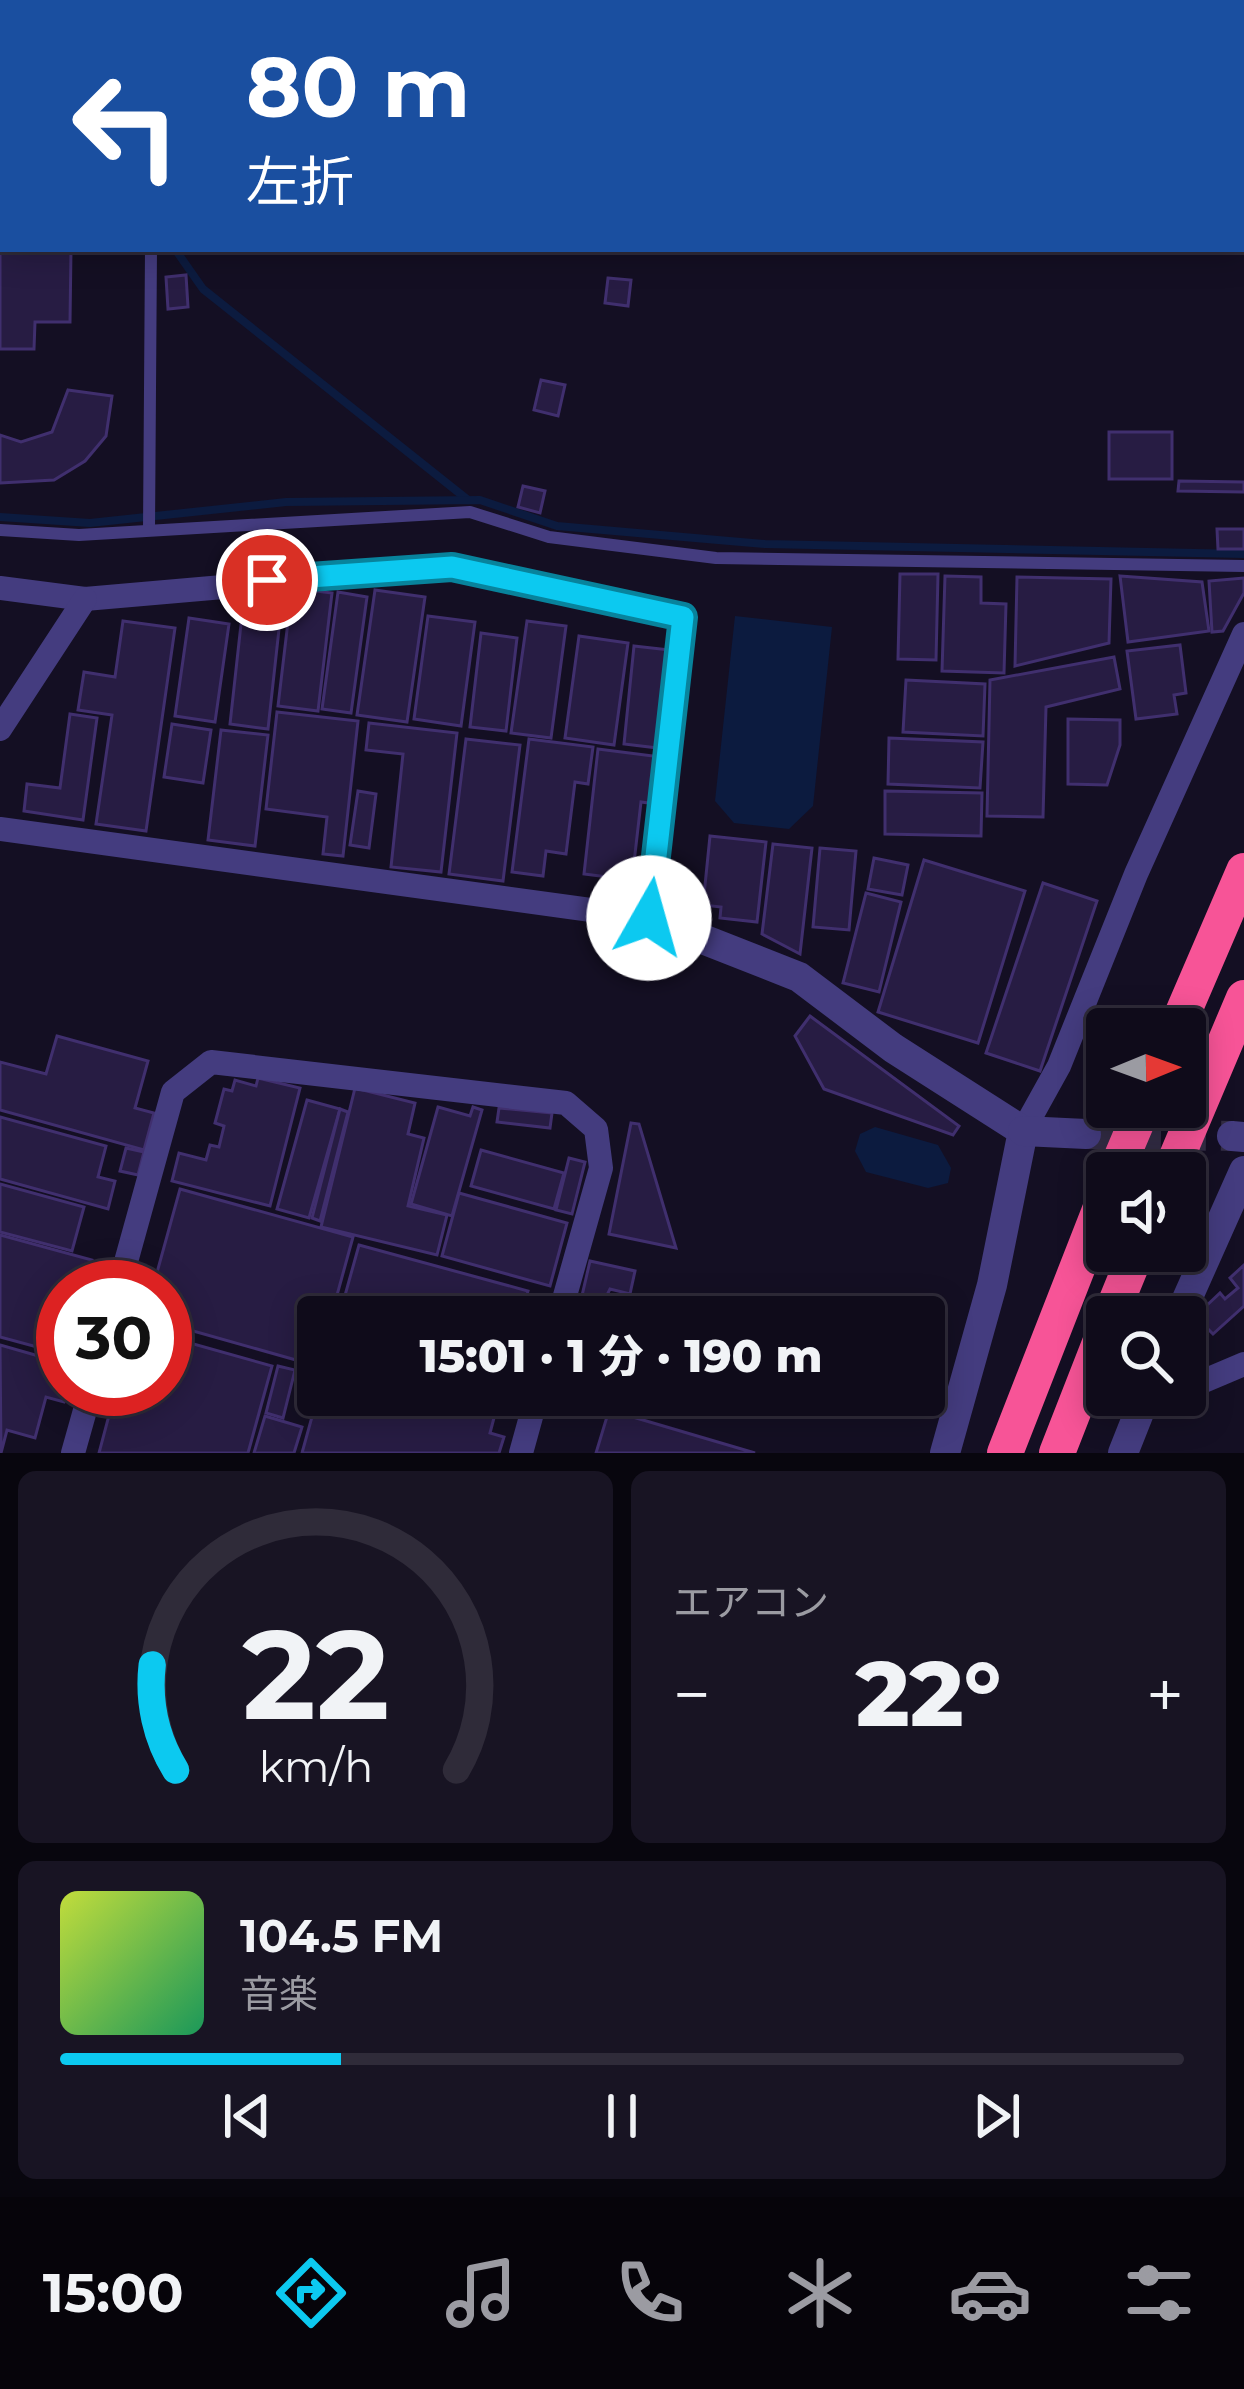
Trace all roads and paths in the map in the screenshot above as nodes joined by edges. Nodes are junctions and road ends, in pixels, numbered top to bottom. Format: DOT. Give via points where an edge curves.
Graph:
graph roads {
  1 [pos="151,252"];
  2 [pos="0,530"];
  3 [pos="149,530"];
  4 [pos="1244,566"];
  5 [pos="0,589"];
  6 [pos="85,598"];
  7 [pos="1244,634"];
  8 [pos="0,729"];
  9 [pos="0,829"];
  10 [pos="1244,871"];
  11 [pos="649,918"];
  12 [pos="1244,998"];
  13 [pos="1185,1008"];
  14 [pos="1023,1131"];
  15 [pos="1086,1134"];
  16 [pos="1179,1152"];
  17 [pos="1244,1172"];
  18 [pos="1086,1246"];
  19 [pos="126,1260"];
  20 [pos="565,1296"];
  21 [pos="1188,1296"];
  22 [pos="1244,1364"];
  23 [pos="1086,1378"];
  24 [pos="1206,1380"];
  25 [pos="83,1416"];
  26 [pos="531,1416"];
  27 [pos="1137,1416"];
  28 [pos="73,1453"];
  29 [pos="520,1453"];
  30 [pos="945,1453"];
  31 [pos="1005,1453"];
  32 [pos="1057,1453"];
  33 [pos="1123,1453"];
  1 -- 3 [label="lane"];
  2 -- 3 [label="lane"];
  3 -- 4 [label="lane" via="470,512 549,537 716,558"];
  5 -- 6 [label="street"];
  6 -- 8 [label="street"];
  6 -- 11 [label="street" via="452,567 683,617"];
  7 -- 14 [label="street" via="1059,1066"];
  9 -- 11 [label="street"];
  10 -- 13 [label="highway"];
  11 -- 14 [label="street" via="799,977"];
  12 -- 16 [label="highway"];
  14 -- 15 [label="street"];
  14 -- 30 [label="street" via="992,1285"];
  17 -- 21 [label="street"];
  18 -- 31 [label="highway"];
  19 -- 20 [label="street" via="173,1092 211,1061 566,1103 596,1129 601,1168"];
  22 -- 24 [label="street"];
  23 -- 32 [label="highway"];
  25 -- 28 [label="street"];
  26 -- 29 [label="street"];
  27 -- 33 [label="street"];
}
